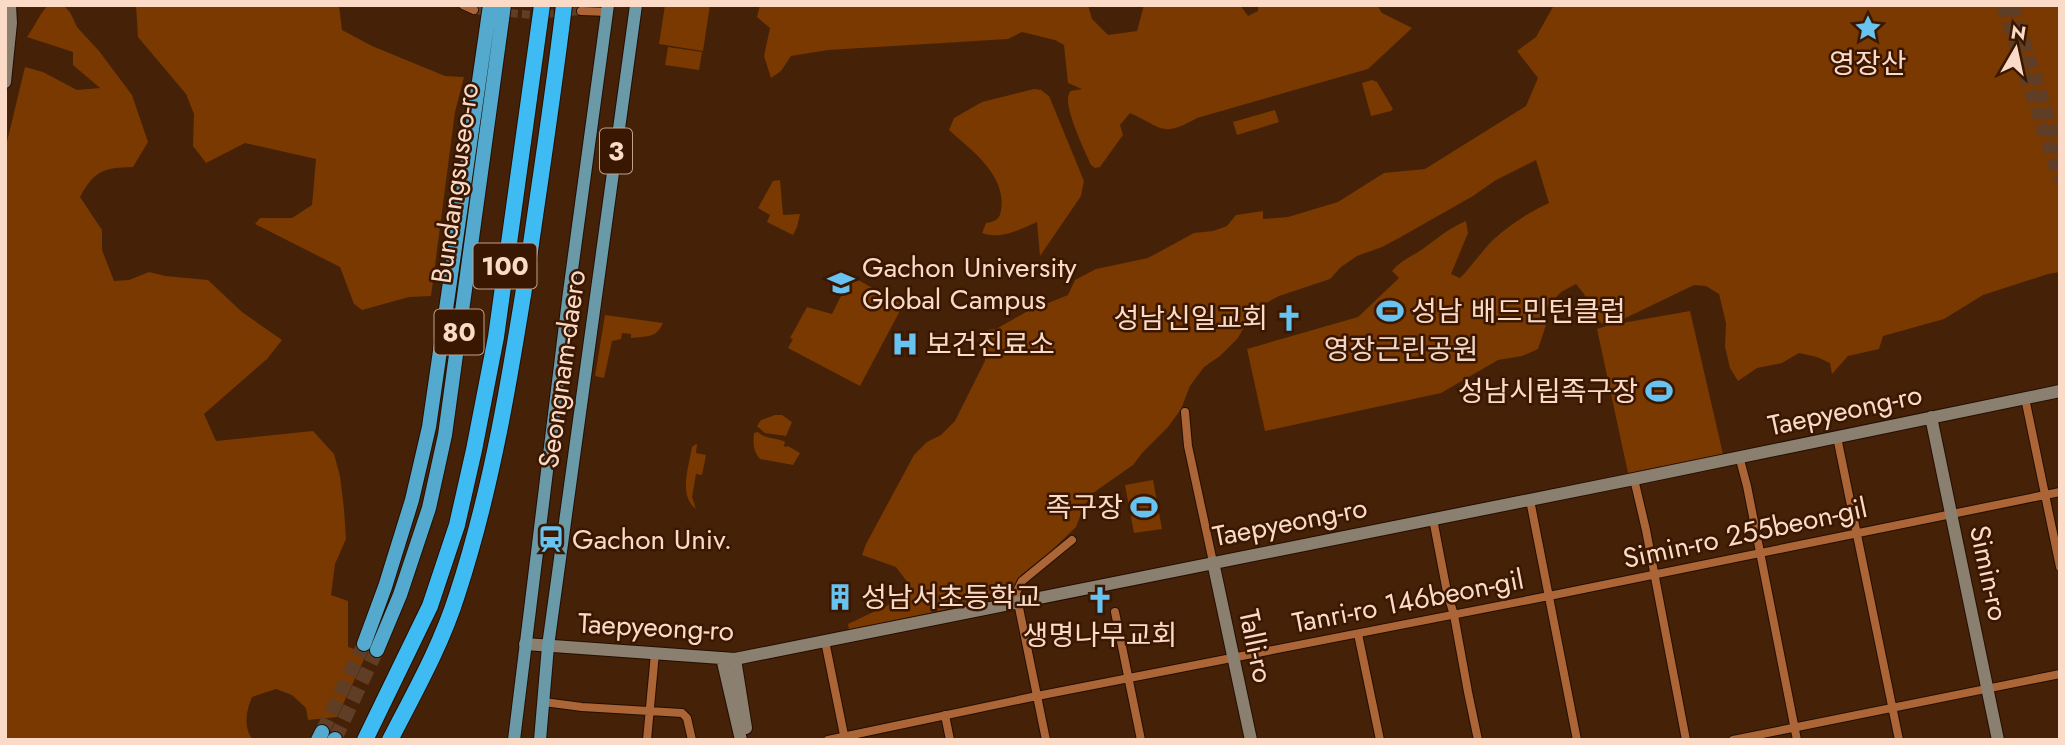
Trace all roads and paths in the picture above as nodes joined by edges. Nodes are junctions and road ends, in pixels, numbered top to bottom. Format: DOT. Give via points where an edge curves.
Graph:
graph roads {
  1 [pos="10,5"];
  2 [pos="463,5"];
  3 [pos="490,5"];
  4 [pos="504,5"];
  5 [pos="542,5"];
  6 [pos="564,5"];
  7 [pos="636,5"];
  8 [pos="608,9"];
  9 [pos="474,10"];
  10 [pos="581,11"];
  11 [pos="5,82"];
  12 [pos="2060,391"];
  13 [pos="2025,398"];
  14 [pos="1185,412"];
  15 [pos="1931,417"];
  16 [pos="551,436"];
  17 [pos="1837,437"];
  18 [pos="576,439"];
  19 [pos="1739,456"];
  20 [pos="1634,479"];
  21 [pos="2060,492"];
  22 [pos="2045,495"];
  23 [pos="1530,500"];
  24 [pos="1951,514"];
  25 [pos="1433,519"];
  26 [pos="1856,533"];
  27 [pos="1072,540"];
  28 [pos="1759,553"];
  29 [pos="1213,562"];
  30 [pos="2060,567"];
  31 [pos="1654,575"];
  32 [pos="1549,596"];
  33 [pos="1017,601"];
  34 [pos="1115,612"];
  35 [pos="1454,615"];
  36 [pos="1358,634"];
  37 [pos="825,640"];
  38 [pos="525,644"];
  39 [pos="548,646"];
  40 [pos="655,653"];
  41 [pos="729,659"];
  42 [pos="1234,659"];
  43 [pos="2060,674"];
  44 [pos="1128,679"];
  45 [pos="1988,689"];
  46 [pos="1037,696"];
  47 [pos="544,702"];
  48 [pos="1892,708"];
  49 [pos="650,711"];
  50 [pos="945,715"];
  51 [pos="1795,727"];
  52 [pos="845,738"];
  53 [pos="365,740"];
  54 [pos="390,740"];
  55 [pos="514,740"];
  56 [pos="540,740"];
  57 [pos="647,740"];
  58 [pos="692,740"];
  59 [pos="741,740"];
  60 [pos="748,740"];
  61 [pos="828,740"];
  62 [pos="950,740"];
  63 [pos="1046,740"];
  64 [pos="1141,740"];
  65 [pos="1251,740"];
  66 [pos="1380,740"];
  67 [pos="1478,740"];
  68 [pos="1577,740"];
  69 [pos="1686,740"];
  70 [pos="1733,740"];
  71 [pos="1797,740"];
  72 [pos="1899,740"];
  73 [pos="1998,740"];
  1 -- 11 [label="main road"];
  2 -- 9 [label="street"];
  3 -- 4 [label="highway, Bundangsuseo-ro / 80" via="429,427 370,647 400,595 429,508 445,435"];
  5 -- 53 [label="highway, 100" via="496,337 457,525 430,606"];
  6 -- 54 [label="highway, 100" via="550,121 499,433 456,598"];
  7 -- 18 [label="main road, Seongnam-daero / 3"];
  8 -- 10 [label="street"];
  8 -- 16 [label="main road, Seongnam-daero / 3"];
  12 -- 13 [label="main road, Taepyeong-ro"];
  13 -- 15 [label="main road, Taepyeong-ro"];
  13 -- 22 [label="street"];
  14 -- 29 [label="street"];
  15 -- 17 [label="main road, Taepyeong-ro"];
  15 -- 24 [label="main road, Simin-ro"];
  16 -- 18 [label="main road"];
  16 -- 38 [label="main road, Seongnam-daero / 3"];
  17 -- 19 [label="main road, Taepyeong-ro"];
  17 -- 26 [label="street"];
  18 -- 39 [label="main road, Seongnam-daero / 3"];
  19 -- 20 [label="main road, Taepyeong-ro"];
  19 -- 28 [label="street"];
  20 -- 23 [label="main road, Taepyeong-ro"];
  20 -- 31 [label="street"];
  21 -- 22 [label="street, Simin-ro 255beon-gil"];
  22 -- 24 [label="street, Simin-ro 255beon-gil"];
  22 -- 30 [label="street"];
  23 -- 25 [label="main road, Taepyeong-ro"];
  23 -- 32 [label="street"];
  24 -- 26 [label="street, Simin-ro 255beon-gil"];
  24 -- 45 [label="main road, Simin-ro"];
  25 -- 29 [label="main road, Taepyeong-ro"];
  25 -- 35 [label="street"];
  26 -- 28 [label="street, Simin-ro 255beon-gil"];
  26 -- 48 [label="street"];
  27 -- 33 [label="street" via="1022,580"];
  28 -- 31 [label="street, Simin-ro 255beon-gil"];
  28 -- 51 [label="street"];
  29 -- 33 [label="main road, Taepyeong-ro"];
  29 -- 42 [label="main road, Talli-ro"];
  31 -- 32 [label="street, Simin-ro 255beon-gil"];
  31 -- 69 [label="street"];
  32 -- 35 [label="street, Tanri-ro 146beon-gil"];
  32 -- 68 [label="street"];
  33 -- 37 [label="main road, Taepyeong-ro"];
  33 -- 46 [label="street"];
  34 -- 44 [label="street"];
  35 -- 36 [label="street, Tanri-ro 146beon-gil"];
  35 -- 67 [label="street"];
  36 -- 42 [label="street, Tanri-ro 146beon-gil"];
  36 -- 66 [label="street"];
  37 -- 41 [label="main road, Taepyeong-ro"];
  37 -- 52 [label="street"];
  38 -- 39 [label="main road, Taepyeong-ro"];
  38 -- 55 [label="main road, Seongnam-daero / 3"];
  39 -- 40 [label="main road, Taepyeong-ro"];
  39 -- 47 [label="main road, Seongnam-daero / 3"];
  40 -- 41 [label="main road, Taepyeong-ro"];
  40 -- 49 [label="street"];
  41 -- 59 [label="main road"];
  41 -- 60 [label="main road"];
  42 -- 44 [label="street, Tanri-ro 146beon-gil"];
  42 -- 65 [label="main road, Talli-ro"];
  43 -- 45 [label="street"];
  44 -- 46 [label="street, Tanri-ro 146beon-gil"];
  44 -- 64 [label="street"];
  45 -- 48 [label="street"];
  45 -- 73 [label="main road, Simin-ro"];
  46 -- 50 [label="street, Tanri-ro 146beon-gil"];
  46 -- 63 [label="street"];
  47 -- 49 [label="street"];
  47 -- 56 [label="main road, Seongnam-daero / 3"];
  48 -- 51 [label="street"];
  48 -- 72 [label="street"];
  49 -- 57 [label="street"];
  49 -- 58 [label="street" via="682,713"];
  50 -- 52 [label="street, Tanri-ro 146beon-gil"];
  50 -- 62 [label="street"];
  51 -- 70 [label="street"];
  51 -- 71 [label="street"];
  52 -- 61 [label="street, Tanri-ro 146beon-gil"];
}
